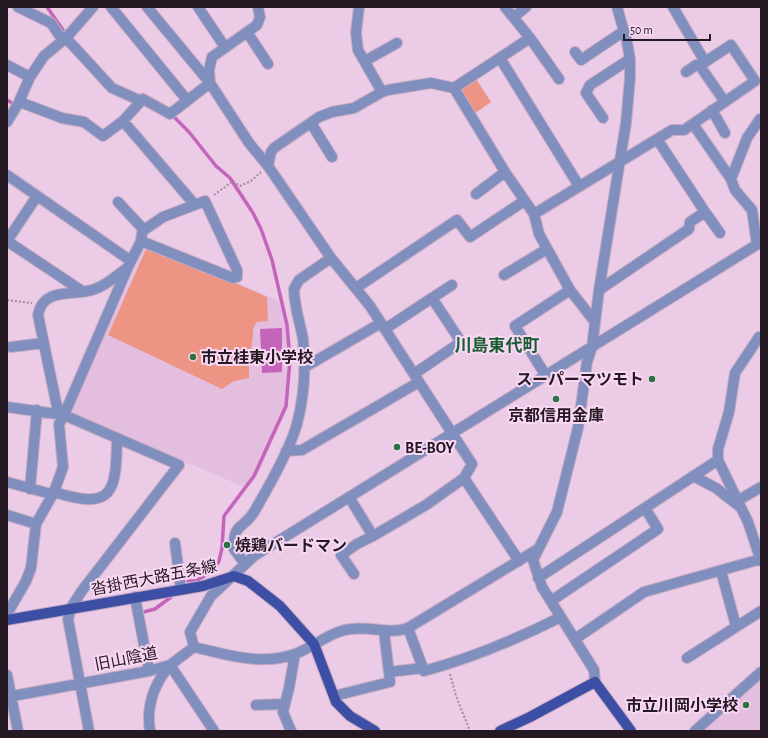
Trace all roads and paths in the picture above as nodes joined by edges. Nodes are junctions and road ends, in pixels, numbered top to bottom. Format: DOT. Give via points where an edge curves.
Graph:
graph roads {
  1 [pos="18,7"];
  2 [pos="111,7"];
  3 [pos="147,7"];
  4 [pos="198,7"];
  5 [pos="258,7"];
  6 [pos="358,7"];
  7 [pos="505,7"];
  8 [pos="526,7"];
  9 [pos="673,7"];
  10 [pos="620,8"];
  11 [pos="88,9"];
  12 [pos="514,17"];
  13 [pos="624,31"];
  14 [pos="247,32"];
  15 [pos="66,38"];
  16 [pos="530,38"];
  17 [pos="397,43"];
  18 [pos="225,47"];
  19 [pos="575,52"];
  20 [pos="500,58"];
  21 [pos="630,59"];
  22 [pos="365,61"];
  23 [pos="7,64"];
  24 [pos="268,64"];
  25 [pos="703,64"];
  26 [pos="686,72"];
  27 [pos="30,77"];
  28 [pos="558,79"];
  29 [pos="210,83"];
  30 [pos="454,88"];
  31 [pos="382,92"];
  32 [pos="20,100"];
  33 [pos="187,100"];
  34 [pos="141,101"];
  35 [pos="725,102"];
  36 [pos="712,110"];
  37 [pos="603,118"];
  38 [pos="760,119"];
  39 [pos="124,121"];
  40 [pos="7,122"];
  41 [pos="311,123"];
  42 [pos="693,124"];
  43 [pos="725,133"];
  44 [pos="657,139"];
  45 [pos="332,157"];
  46 [pos="619,162"];
  47 [pos="268,166"];
  48 [pos="505,172"];
  49 [pos="7,175"];
  50 [pos="731,179"];
  51 [pos="579,186"];
  52 [pos="476,194"];
  53 [pos="37,196"];
  54 [pos="524,201"];
  55 [pos="118,202"];
  56 [pos="200,203"];
  57 [pos="705,212"];
  58 [pos="534,214"];
  59 [pos="144,230"];
  60 [pos="720,233"];
  61 [pos="141,241"];
  62 [pos="759,244"];
  63 [pos="547,249"];
  64 [pos="330,258"];
  65 [pos="129,264"];
  66 [pos="504,275"];
  67 [pos="452,284"];
  68 [pos="356,288"];
  69 [pos="570,290"];
  70 [pos="599,290"];
  71 [pos="82,291"];
  72 [pos="432,298"];
  73 [pos="7,300"];
  74 [pos="41,304"];
  75 [pos="595,322"];
  76 [pos="383,326"];
  77 [pos="759,336"];
  78 [pos="44,343"];
  79 [pos="11,347"];
  80 [pos="592,347"];
  81 [pos="305,367"];
  82 [pos="546,376"];
  83 [pos="416,378"];
  84 [pos="7,407"];
  85 [pos="37,410"];
  86 [pos="64,415"];
  87 [pos="453,434"];
  88 [pos="117,438"];
  89 [pos="286,451"];
  90 [pos="718,460"];
  91 [pos="693,476"];
  92 [pos="464,478"];
  93 [pos="7,482"];
  94 [pos="761,487"];
  95 [pos="30,489"];
  96 [pos="52,493"];
  97 [pos="349,497"];
  98 [pos="739,504"];
  99 [pos="644,508"];
  100 [pos="7,515"];
  101 [pos="36,524"];
  102 [pos="373,536"];
  103 [pos="175,543"];
  104 [pos="538,549"];
  105 [pos="761,560"];
  106 [pos="519,561"];
  107 [pos="245,564"];
  108 [pos="721,571"];
  109 [pos="354,574"];
  110 [pos="234,576"];
  111 [pos="538,578"];
  112 [pos="181,590"];
  113 [pos="135,598"];
  114 [pos="551,601"];
  115 [pos="72,608"];
  116 [pos="761,611"];
  117 [pos="7,614"];
  118 [pos="561,617"];
  119 [pos="7,620"];
  120 [pos="736,626"];
  121 [pos="408,628"];
  122 [pos="384,631"];
  123 [pos="575,639"];
  124 [pos="314,644"];
  125 [pos="194,647"];
  126 [pos="295,654"];
  127 [pos="687,658"];
  128 [pos="170,665"];
  129 [pos="448,665"];
  130 [pos="423,668"];
  131 [pos="149,671"];
  132 [pos="389,672"];
  133 [pos="761,672"];
  134 [pos="7,675"];
  135 [pos="80,682"];
  136 [pos="595,682"];
  137 [pos="9,696"];
  138 [pos="334,696"];
  139 [pos="285,704"];
  140 [pos="256,705"];
  141 [pos="18,731"];
  142 [pos="89,731"];
  143 [pos="150,731"];
  144 [pos="214,731"];
  145 [pos="291,731"];
  146 [pos="375,731"];
  147 [pos="470,731"];
  148 [pos="500,731"];
  149 [pos="631,731"];
  150 [pos="695,731"];
  1 -- 15 [label="street" via="51,23 59,35"];
  2 -- 33 [label="street"];
  3 -- 29 [label="street"];
  4 -- 18 [label="street"];
  5 -- 14 [label="street" via="259,21"];
  6 -- 22 [label="street" via="358,50"];
  7 -- 12 [label="street"];
  8 -- 12 [label="street"];
  9 -- 25 [label="street"];
  10 -- 13 [label="street"];
  11 -- 15 [label="street"];
  12 -- 16 [label="street"];
  13 -- 19 [label="street" via="581,60"];
  13 -- 21 [label="street"];
  14 -- 18 [label="street"];
  14 -- 24 [label="street"];
  15 -- 27 [label="street" via="44,56"];
  15 -- 34 [label="street" via="112,88"];
  16 -- 20 [label="street"];
  16 -- 28 [label="street"];
  17 -- 22 [label="street"];
  18 -- 29 [label="street" via="212,57"];
  20 -- 30 [label="street"];
  20 -- 51 [label="street"];
  21 -- 37 [label="street" via="590,85 586,93"];
  21 -- 46 [label="street" via="629,98"];
  22 -- 31 [label="street"];
  23 -- 27 [label="street"];
  25 -- 26 [label="street" via="696,65"];
  25 -- 35 [label="street"];
  25 -- 35 [label="street" via="731,45 755,81"];
  27 -- 32 [label="street"];
  29 -- 33 [label="street"];
  29 -- 47 [label="street" via="249,143"];
  30 -- 31 [label="street" via="432,83"];
  30 -- 48 [label="street"];
  31 -- 41 [label="street" via="354,108 332,112"];
  32 -- 39 [label="street" via="62,118 84,122 103,136"];
  32 -- 40 [label="street"];
  33 -- 34 [label="street" via="170,114 143,99"];
  34 -- 39 [label="street"];
  35 -- 36 [label="street"];
  36 -- 42 [label="street"];
  36 -- 43 [label="street"];
  38 -- 50 [label="street" via="747,138"];
  39 -- 56 [label="street"];
  41 -- 45 [label="street"];
  41 -- 47 [label="street" via="274,148"];
  42 -- 44 [label="street" via="684,130 672,130"];
  42 -- 50 [label="street"];
  44 -- 46 [label="street"];
  44 -- 57 [label="street"];
  46 -- 51 [label="street"];
  46 -- 70 [label="street"];
  47 -- 56 [label="path" via="251,181 240,186 233,181"];
  47 -- 64 [label="street"];
  48 -- 52 [label="street"];
  48 -- 54 [label="street"];
  49 -- 53 [label="street"];
  50 -- 62 [label="street" via="735,190 752,210"];
  51 -- 58 [label="street"];
  53 -- 65 [label="street"];
  53 -- 71 [label="street" via="7,241"];
  54 -- 58 [label="street"];
  54 -- 68 [label="street" via="470,237 457,220"];
  55 -- 59 [label="street"];
  56 -- 59 [label="street" via="163,217"];
  56 -- 61 [label="street" via="237,270 237,277 233,278"];
  57 -- 60 [label="street"];
  57 -- 70 [label="street" via="690,222 689,229"];
  58 -- 63 [label="street" via="539,234"];
  59 -- 61 [label="street"];
  61 -- 65 [label="street"];
  62 -- 80 [label="street"];
  63 -- 66 [label="street"];
  63 -- 69 [label="street"];
  64 -- 68 [label="street"];
  64 -- 81 [label="street" via="299,280 294,288 303,338"];
  65 -- 71 [label="street" via="95,289"];
  65 -- 86 [label="street"];
  67 -- 72 [label="street"];
  68 -- 76 [label="street"];
  69 -- 75 [label="street"];
  69 -- 82 [label="street" via="515,326"];
  70 -- 75 [label="street"];
  71 -- 74 [label="street" via="53,296"];
  72 -- 76 [label="street"];
  72 -- 83 [label="street" via="460,342"];
  73 -- 74 [label="path"];
  74 -- 78 [label="street" via="38,315"];
  75 -- 80 [label="street"];
  76 -- 81 [label="street"];
  76 -- 83 [label="street"];
  77 -- 90 [label="street" via="735,373 729,412 718,449"];
  78 -- 79 [label="street"];
  78 -- 86 [label="street" via="57,406"];
  80 -- 82 [label="street"];
  80 -- 104 [label="street" via="587,362 578,428 557,512"];
  81 -- 89 [label="street" via="296,425"];
  82 -- 87 [label="street"];
  83 -- 87 [label="street"];
  83 -- 89 [label="street" via="302,450"];
  84 -- 85 [label="street"];
  85 -- 86 [label="street"];
  85 -- 95 [label="street"];
  86 -- 88 [label="street"];
  86 -- 96 [label="street" via="59,424 63,467"];
  87 -- 92 [label="street" via="472,464"];
  87 -- 97 [label="street"];
  88 -- 96 [label="street" via="115,478 107,494 100,498 86,499"];
  88 -- 115 [label="street" via="179,465 81,592"];
  89 -- 107 [label="street" via="253,513 236,529 234,549"];
  90 -- 91 [label="street"];
  90 -- 98 [label="street"];
  91 -- 98 [label="street"];
  91 -- 99 [label="street"];
  92 -- 102 [label="street" via="426,505"];
  92 -- 106 [label="street"];
  93 -- 95 [label="street"];
  94 -- 98 [label="street"];
  95 -- 96 [label="street"];
  96 -- 101 [label="street"];
  97 -- 102 [label="street"];
  97 -- 107 [label="street"];
  98 -- 105 [label="street"];
  99 -- 111 [label="street"];
  99 -- 114 [label="street" via="658,529"];
  100 -- 101 [label="street"];
  101 -- 117 [label="street" via="30,568 20,594"];
  102 -- 109 [label="street" via="341,555"];
  103 -- 112 [label="street"];
  104 -- 106 [label="street"];
  104 -- 111 [label="street" via="533,560"];
  105 -- 108 [label="street"];
  106 -- 121 [label="street"];
  107 -- 110 [label="street"];
  108 -- 120 [label="street"];
  108 -- 123 [label="street" via="644,592"];
  110 -- 112 [label="main road, 沓掛西大路五条線"];
  110 -- 124 [label="main road, 沓掛西大路五条線" via="248,581 280,606"];
  110 -- 125 [label="street" via="212,596 190,632"];
  111 -- 114 [label="street"];
  112 -- 113 [label="main road, 沓掛西大路五条線"];
  113 -- 115 [label="main road, 沓掛西大路五条線"];
  113 -- 131 [label="street"];
  114 -- 118 [label="street"];
  115 -- 119 [label="main road, 沓掛西大路五条線"];
  115 -- 135 [label="street" via="68,619"];
  116 -- 120 [label="street"];
  118 -- 123 [label="street"];
  118 -- 129 [label="street"];
  120 -- 127 [label="street"];
  121 -- 122 [label="street" via="398,632"];
  121 -- 130 [label="street"];
  122 -- 124 [label="street" via="350,629"];
  122 -- 132 [label="street"];
  123 -- 136 [label="street" via="594,670"];
  124 -- 126 [label="street"];
  124 -- 138 [label="main road, 沓掛西大路五条線"];
  125 -- 126 [label="street" via="262,660"];
  125 -- 128 [label="street, 旧山陰道"];
  126 -- 139 [label="street"];
  128 -- 131 [label="street, 旧山陰道"];
  128 -- 143 [label="street" via="160,676 150,699"];
  128 -- 144 [label="street"];
  129 -- 130 [label="street" via="424,671"];
  129 -- 147 [label="path" via="456,696"];
  130 -- 132 [label="street"];
  131 -- 135 [label="street, 旧山陰道"];
  132 -- 138 [label="street" via="390,682"];
  133 -- 150 [label="street"];
  134 -- 137 [label="street"];
  135 -- 137 [label="street, 旧山陰道"];
  135 -- 142 [label="street"];
  136 -- 148 [label="main road"];
  136 -- 149 [label="main road"];
  137 -- 141 [label="street"];
  138 -- 146 [label="main road, 沓掛西大路五条線" via="343,709"];
  139 -- 140 [label="street"];
  139 -- 145 [label="street" via="283,712"];
}
